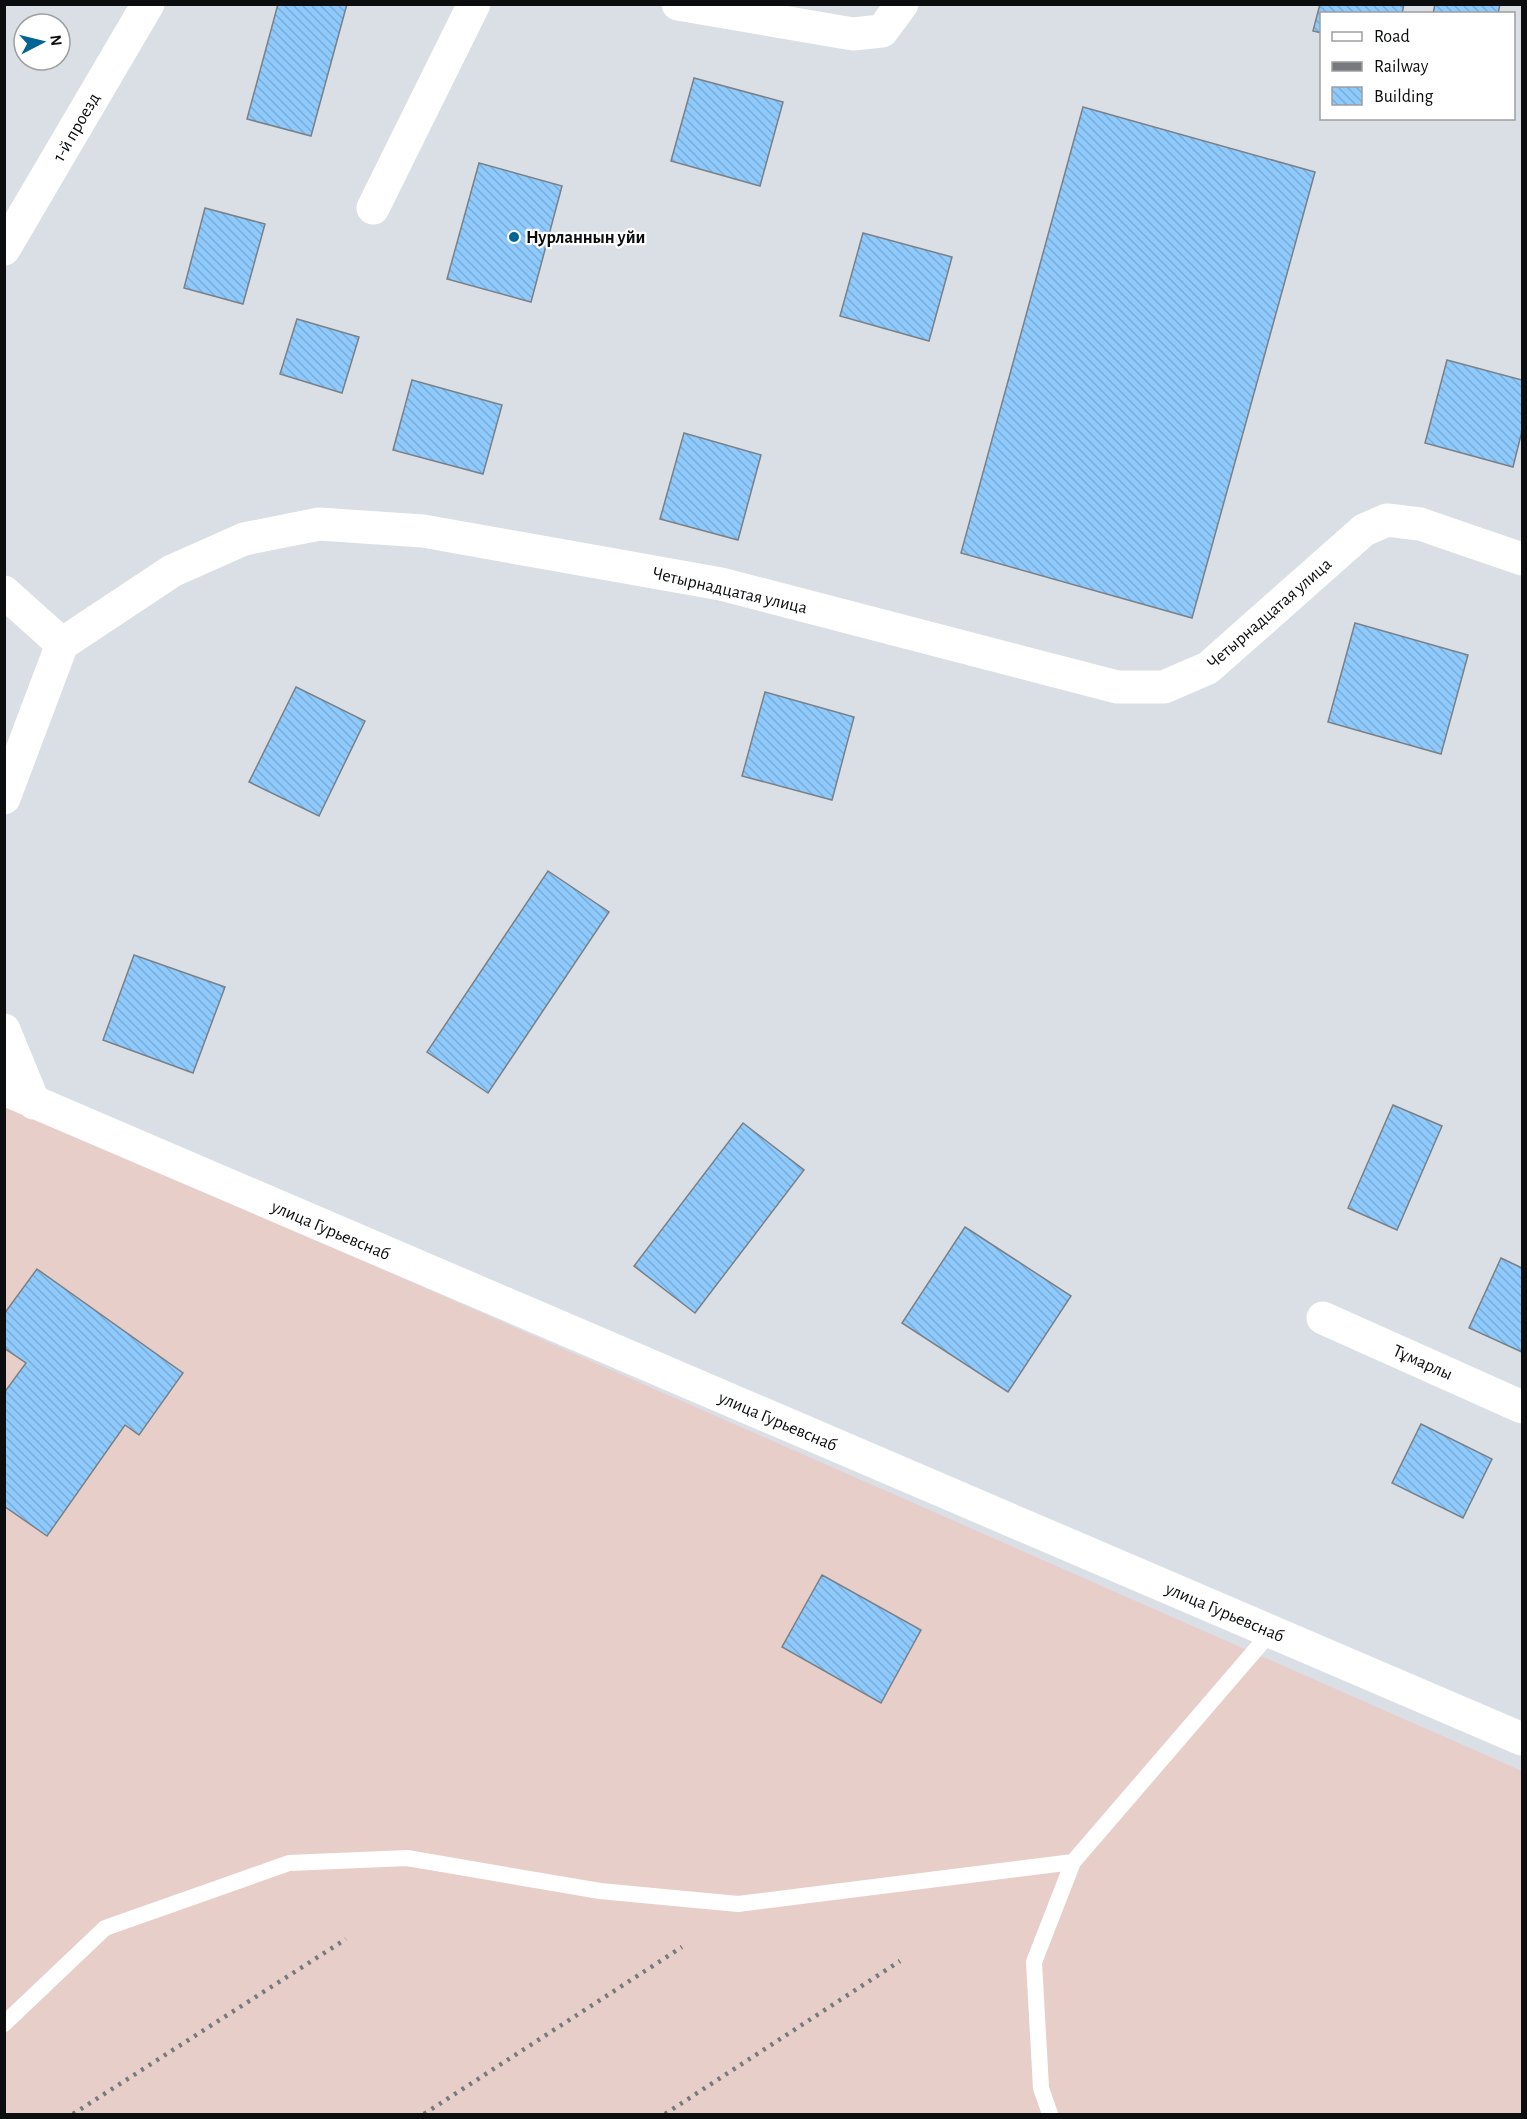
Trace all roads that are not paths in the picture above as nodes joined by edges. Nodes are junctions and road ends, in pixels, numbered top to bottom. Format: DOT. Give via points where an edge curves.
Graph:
graph roads {
  1 [pos="148,4"];
  2 [pos="474,4"];
  3 [pos="678,4"];
  4 [pos="902,4"];
  5 [pos="373,208"];
  6 [pos="4,249"];
  7 [pos="1522,559"];
  8 [pos="4,592"];
  9 [pos="62,644"];
  10 [pos="4,798"];
  11 [pos="4,1030"];
  12 [pos="4,1089"];
  13 [pos="34,1103"];
  14 [pos="1323,1318"];
  15 [pos="1522,1407"];
  16 [pos="1271,1632"];
  17 [pos="1522,1739"];
  18 [pos="1073,1862"];
  19 [pos="4,2024"];
  20 [pos="1050,2115"];
  1 -- 6 [label="street, 1-й проезд"];
  2 -- 5 [label="street"];
  3 -- 4 [label="street" via="853,34 882,31"];
  7 -- 9 [label="street, Четырнадцатая улица" via="1420,524 1387,520 1365,530 1208,668 1164,687 1117,687 721,584 423,531 318,524 244,539 172,571"];
  8 -- 9 [label="street"];
  9 -- 10 [label="street"];
  11 -- 13 [label="street"];
  12 -- 13 [label="street, улица Гурьевснаб"];
  13 -- 16 [label="street, улица Гурьевснаб"];
  14 -- 15 [label="street, Тұмарлы"];
  16 -- 17 [label="street, улица Гурьевснаб"];
  16 -- 18 [label="lane"];
  18 -- 19 [label="lane" via="738,1904 600,1890 407,1858 289,1863 105,1928"];
  18 -- 20 [label="lane" via="1034,1962 1041,2088"];
}
